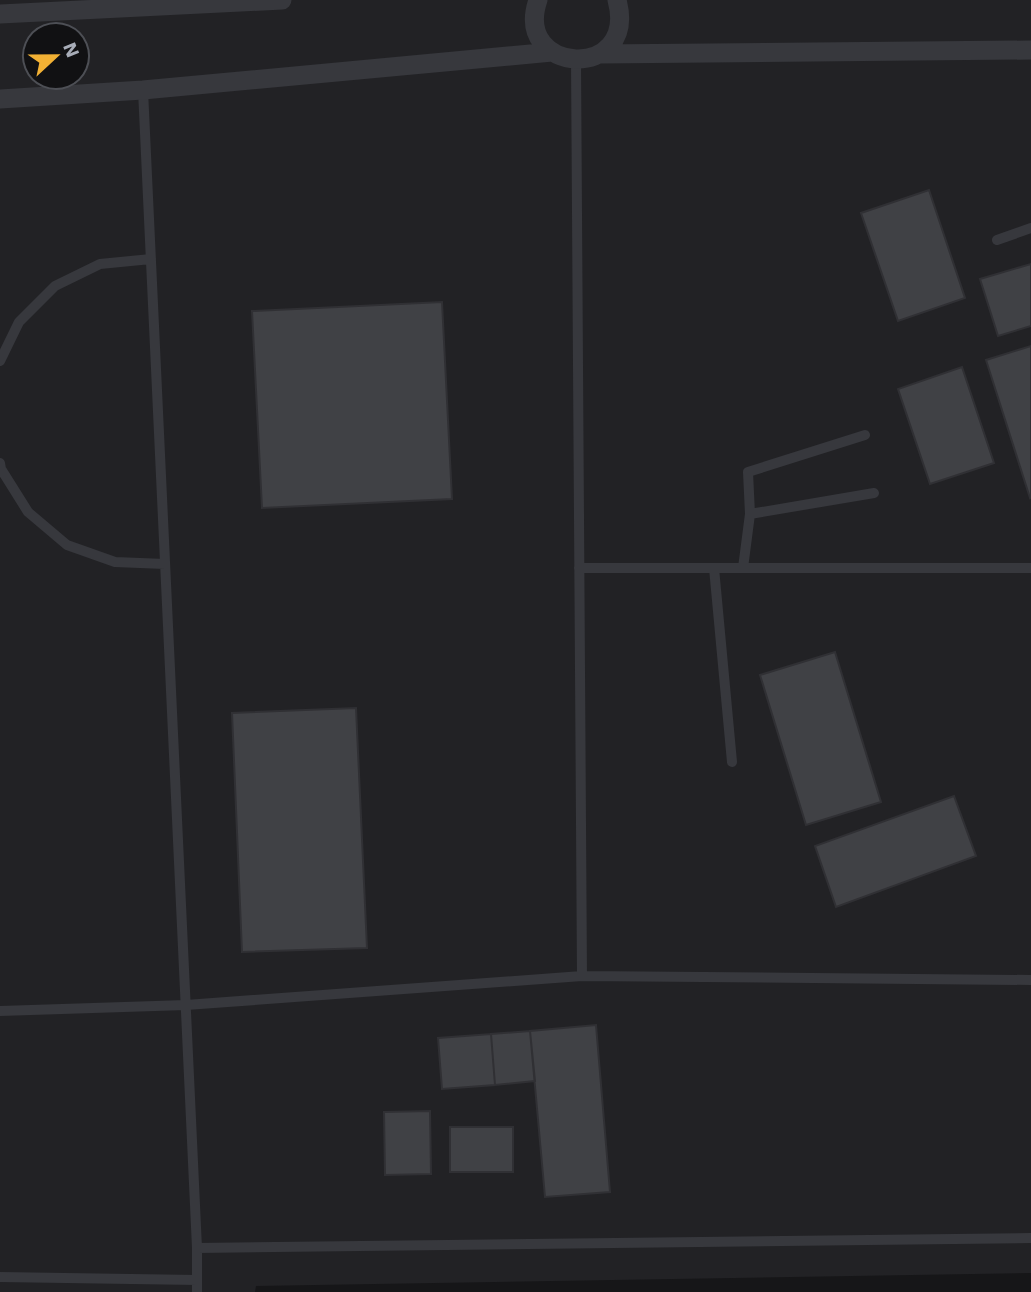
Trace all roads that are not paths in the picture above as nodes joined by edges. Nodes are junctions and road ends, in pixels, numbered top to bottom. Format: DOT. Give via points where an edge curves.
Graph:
graph roads {
  1 [pos="282,0"];
  2 [pos="538,0"];
  3 [pos="617,0"];
  4 [pos="0,14"];
  5 [pos="1031,50"];
  6 [pos="552,52"];
  7 [pos="599,54"];
  8 [pos="576,60"];
  9 [pos="143,90"];
  10 [pos="0,99"];
  11 [pos="1031,228"];
  12 [pos="997,240"];
  13 [pos="151,259"];
  14 [pos="0,361"];
  15 [pos="865,435"];
  16 [pos="0,463"];
  17 [pos="874,493"];
  18 [pos="750,513"];
  19 [pos="165,564"];
  20 [pos="579,568"];
  21 [pos="714,568"];
  22 [pos="743,568"];
  23 [pos="1031,568"];
  24 [pos="732,762"];
  25 [pos="582,976"];
  26 [pos="1031,980"];
  27 [pos="186,1005"];
  28 [pos="0,1011"];
  29 [pos="1031,1238"];
  30 [pos="197,1248"];
  31 [pos="0,1277"];
  32 [pos="197,1280"];
  33 [pos="197,1292"];
  1 -- 4 [label="street"];
  2 -- 6 [label="street" via="538,33"];
  3 -- 7 [label="street" via="621,12 616,36"];
  5 -- 7 [label="street"];
  6 -- 8 [label="street"];
  6 -- 9 [label="street"];
  7 -- 8 [label="street"];
  8 -- 20 [label="lane"];
  9 -- 10 [label="street"];
  9 -- 13 [label="lane"];
  11 -- 12 [label="lane"];
  13 -- 14 [label="lane" via="100,264 55,286 19,322"];
  13 -- 19 [label="lane"];
  15 -- 18 [label="lane" via="748,472"];
  16 -- 19 [label="lane" via="28,512 67,545 115,562"];
  17 -- 18 [label="lane"];
  18 -- 22 [label="lane"];
  19 -- 27 [label="lane"];
  20 -- 21 [label="lane"];
  20 -- 25 [label="lane"];
  21 -- 22 [label="lane"];
  21 -- 24 [label="lane"];
  22 -- 23 [label="lane"];
  25 -- 26 [label="lane"];
  25 -- 27 [label="lane"];
  27 -- 28 [label="lane"];
  27 -- 30 [label="lane"];
  29 -- 30 [label="lane"];
  30 -- 32 [label="lane"];
  31 -- 32 [label="lane"];
  32 -- 33 [label="lane"];
}
